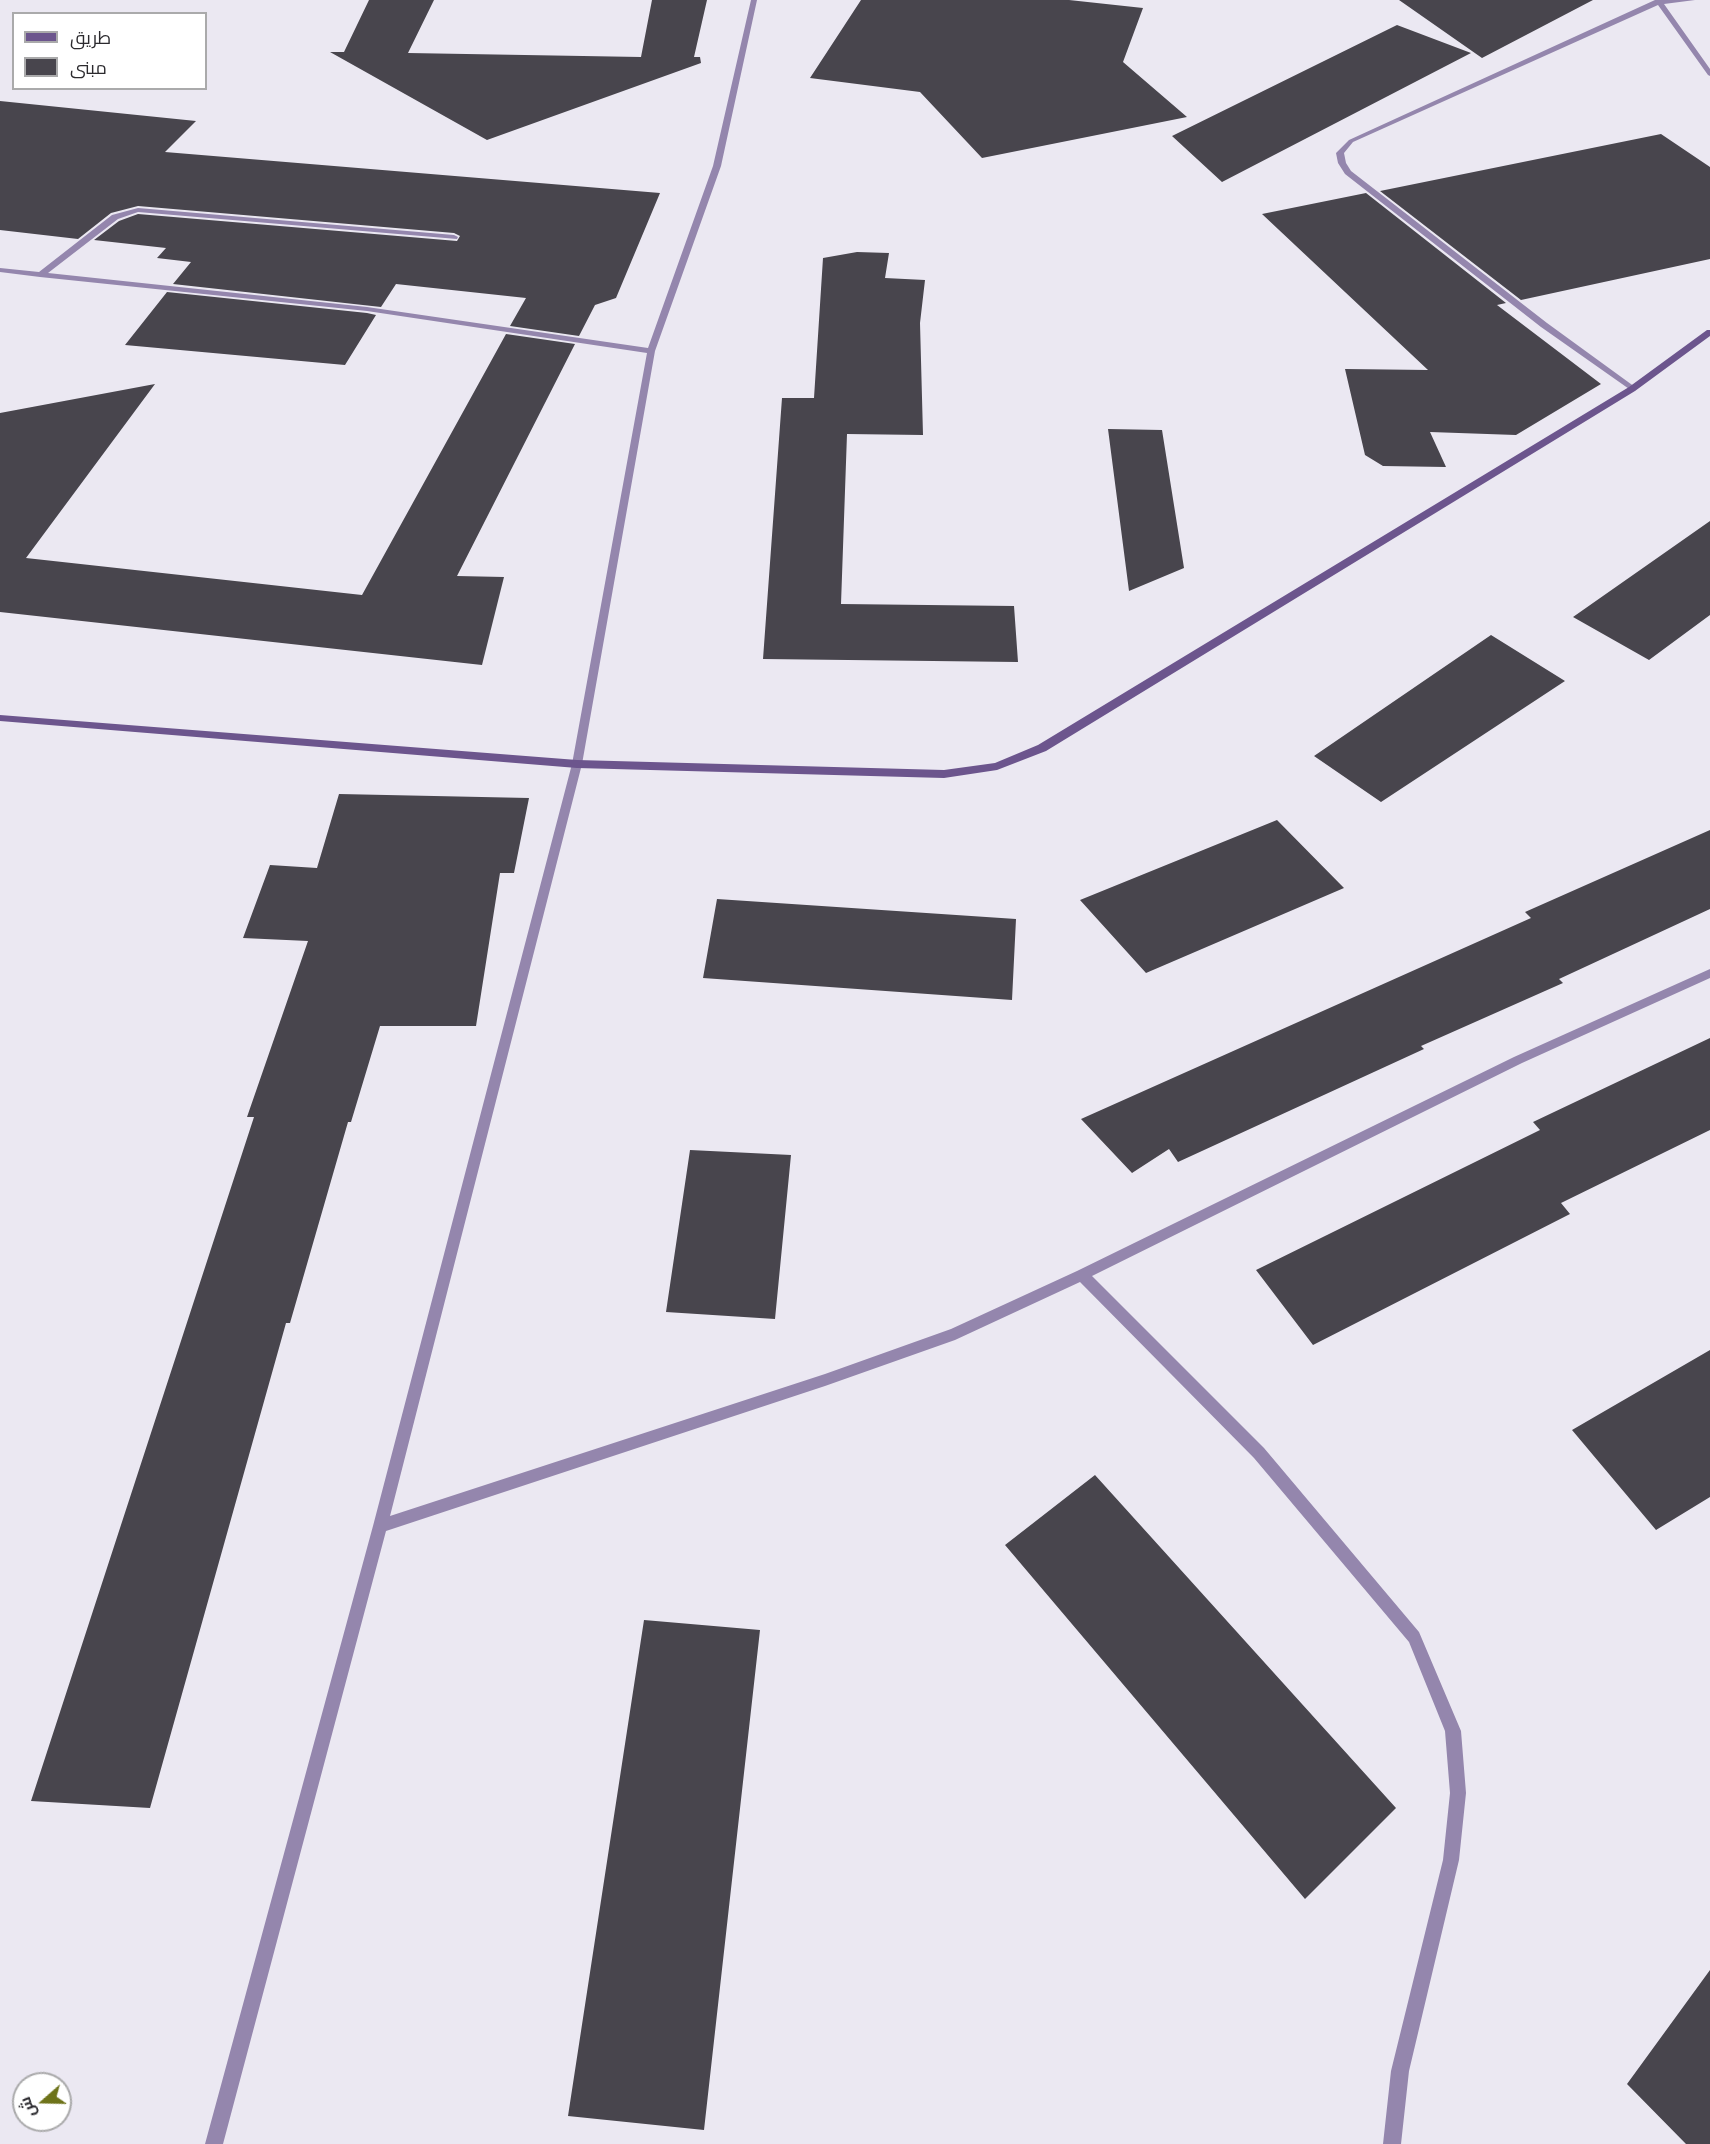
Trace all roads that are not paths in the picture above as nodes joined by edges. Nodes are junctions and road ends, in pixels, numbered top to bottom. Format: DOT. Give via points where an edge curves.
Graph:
graph roads {
  1 [pos="754,0"];
  2 [pos="1692,0"];
  3 [pos="1658,1"];
  4 [pos="1710,74"];
  5 [pos="454,237"];
  6 [pos="0,270"];
  7 [pos="40,275"];
  8 [pos="1710,332"];
  9 [pos="651,351"];
  10 [pos="1632,389"];
  11 [pos="0,718"];
  12 [pos="577,764"];
  13 [pos="1710,973"];
  14 [pos="1082,1275"];
  15 [pos="380,1526"];
  16 [pos="214,2144"];
  17 [pos="1392,2144"];
  1 -- 9 [label="street" via="717,166"];
  2 -- 3 [label="street"];
  3 -- 4 [label="street"];
  3 -- 10 [label="street" via="1351,141 1340,153 1348,172"];
  5 -- 7 [label="street" via="138,210 115,217"];
  6 -- 7 [label="street"];
  7 -- 9 [label="street" via="367,309"];
  8 -- 10 [label="main road"];
  9 -- 12 [label="street"];
  10 -- 12 [label="main road" via="1042,748 997,766 944,774"];
  11 -- 12 [label="main road"];
  12 -- 15 [label="street"];
  13 -- 14 [label="street" via="1518,1060"];
  14 -- 15 [label="street" via="956,1334"];
  14 -- 17 [label="street" via="1259,1453 1414,1637 1453,1731 1458,1793 1451,1860 1400,2071"];
  15 -- 16 [label="street"];
}
